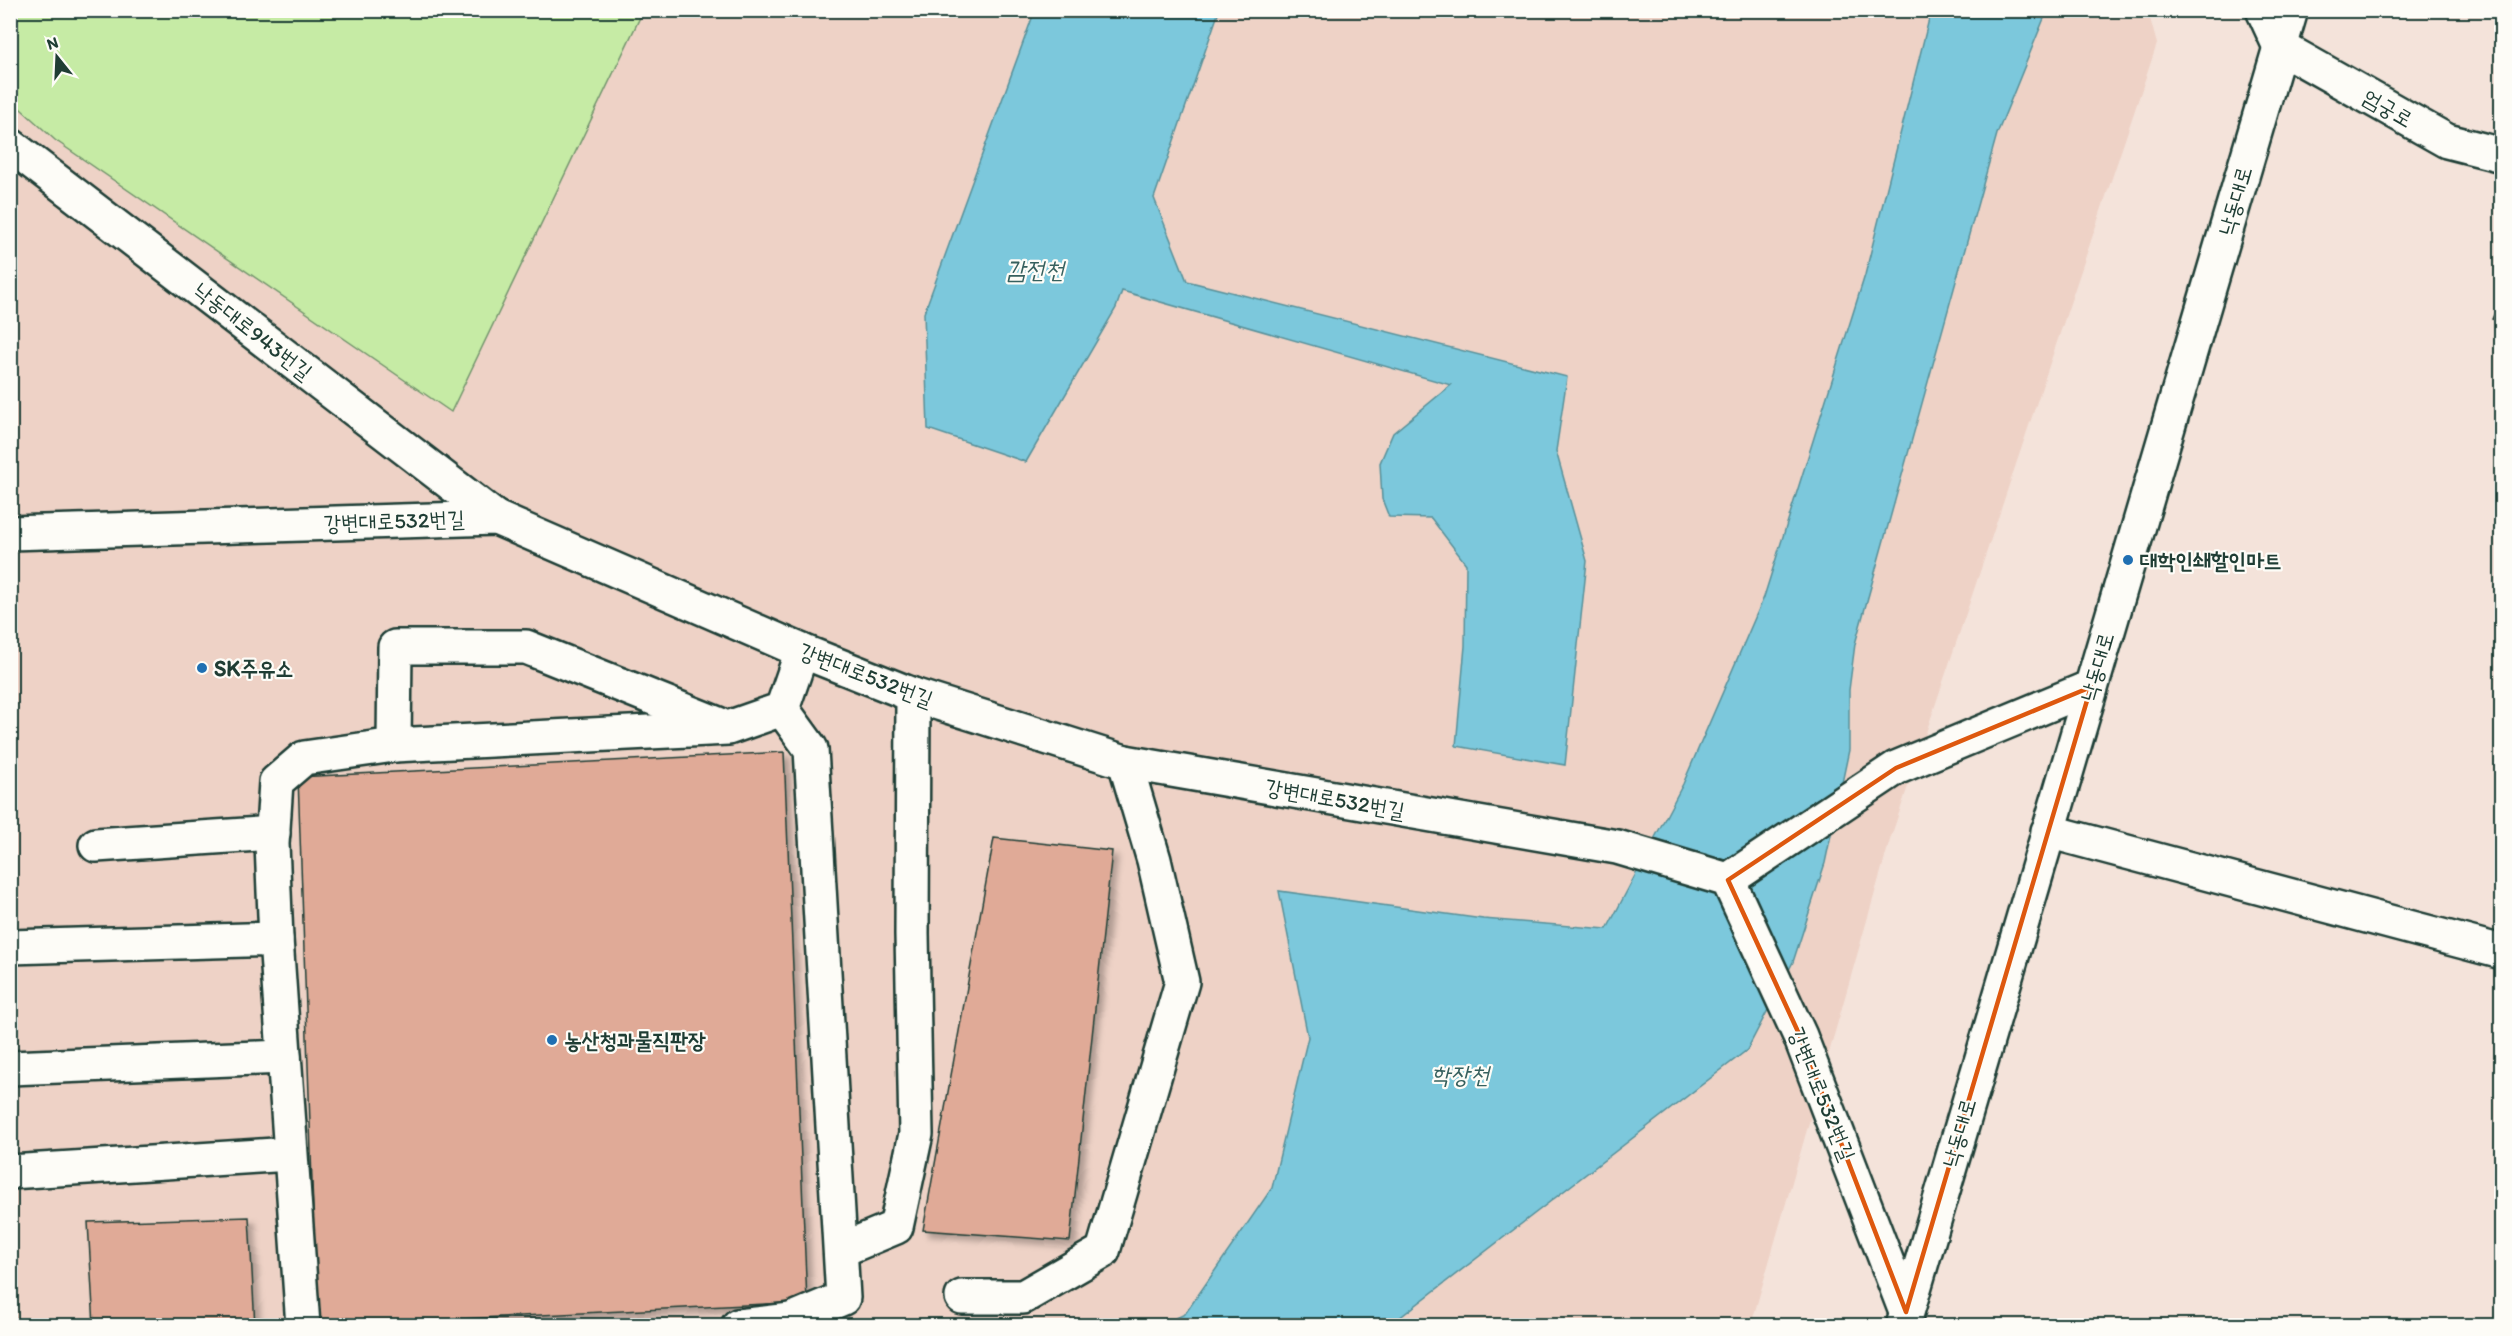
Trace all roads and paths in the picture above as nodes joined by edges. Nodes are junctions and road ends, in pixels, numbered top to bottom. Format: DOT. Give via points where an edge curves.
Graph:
graph roads {
  1 [pos="2263,10"];
  2 [pos="2291,10"];
  3 [pos="2280,47"];
  4 [pos="10,144"];
  5 [pos="2502,155"];
  6 [pos="496,518"];
  7 [pos="10,533"];
  8 [pos="802,651"];
  9 [pos="2091,687"];
  10 [pos="913,695"];
  11 [pos="782,709"];
  12 [pos="728,728"];
  13 [pos="394,745"];
  14 [pos="1125,762"];
  15 [pos="2048,831"];
  16 [pos="273,833"];
  17 [pos="96,845"];
  18 [pos="1728,880"];
  19 [pos="276,939"];
  20 [pos="10,947"];
  21 [pos="2502,952"];
  22 [pos="284,1057"];
  23 [pos="10,1068"];
  24 [pos="290,1154"];
  25 [pos="10,1172"];
  26 [pos="841,1250"];
  27 [pos="962,1297"];
  28 [pos="1905,1319"];
  29 [pos="784,1323"];
  30 [pos="303,1326"];
  31 [pos="738,1326"];
  1 -- 3 [label="street"];
  2 -- 3 [label="street, 낙동대로"];
  3 -- 5 [label="street, 엄궁로" via="2447,141"];
  3 -- 9 [label="street, 낙동대로"];
  4 -- 6 [label="street, 낙동대로943번길"];
  6 -- 7 [label="street, 강변대로532번길"];
  6 -- 8 [label="street, 강변대로532번길"];
  8 -- 10 [label="street, 강변대로532번길"];
  8 -- 11 [label="street"];
  9 -- 15 [label="street, 낙동대로"];
  9 -- 18 [label="street" via="1896,768"];
  10 -- 14 [label="street, 강변대로532번길"];
  10 -- 26 [label="street" via="916,1134 896,1227"];
  11 -- 12 [label="street"];
  11 -- 26 [label="street" via="811,748"];
  12 -- 13 [label="street"];
  12 -- 13 [label="street" via="526,647 395,647"];
  13 -- 16 [label="street" via="304,758 276,782"];
  14 -- 18 [label="street, 강변대로532번길" via="1617,848"];
  14 -- 27 [label="street" via="1154,860 1182,982 1103,1251 1023,1297"];
  15 -- 21 [label="street"];
  15 -- 28 [label="street, 낙동대로"];
  16 -- 17 [label="street"];
  16 -- 19 [label="street"];
  18 -- 28 [label="street, 강변대로532번길" via="1800,1036"];
  19 -- 20 [label="street"];
  19 -- 22 [label="street"];
  22 -- 23 [label="street"];
  22 -- 24 [label="street"];
  24 -- 25 [label="street"];
  24 -- 30 [label="street"];
  26 -- 29 [label="street" via="843,1298"];
  29 -- 31 [label="street"];
}
